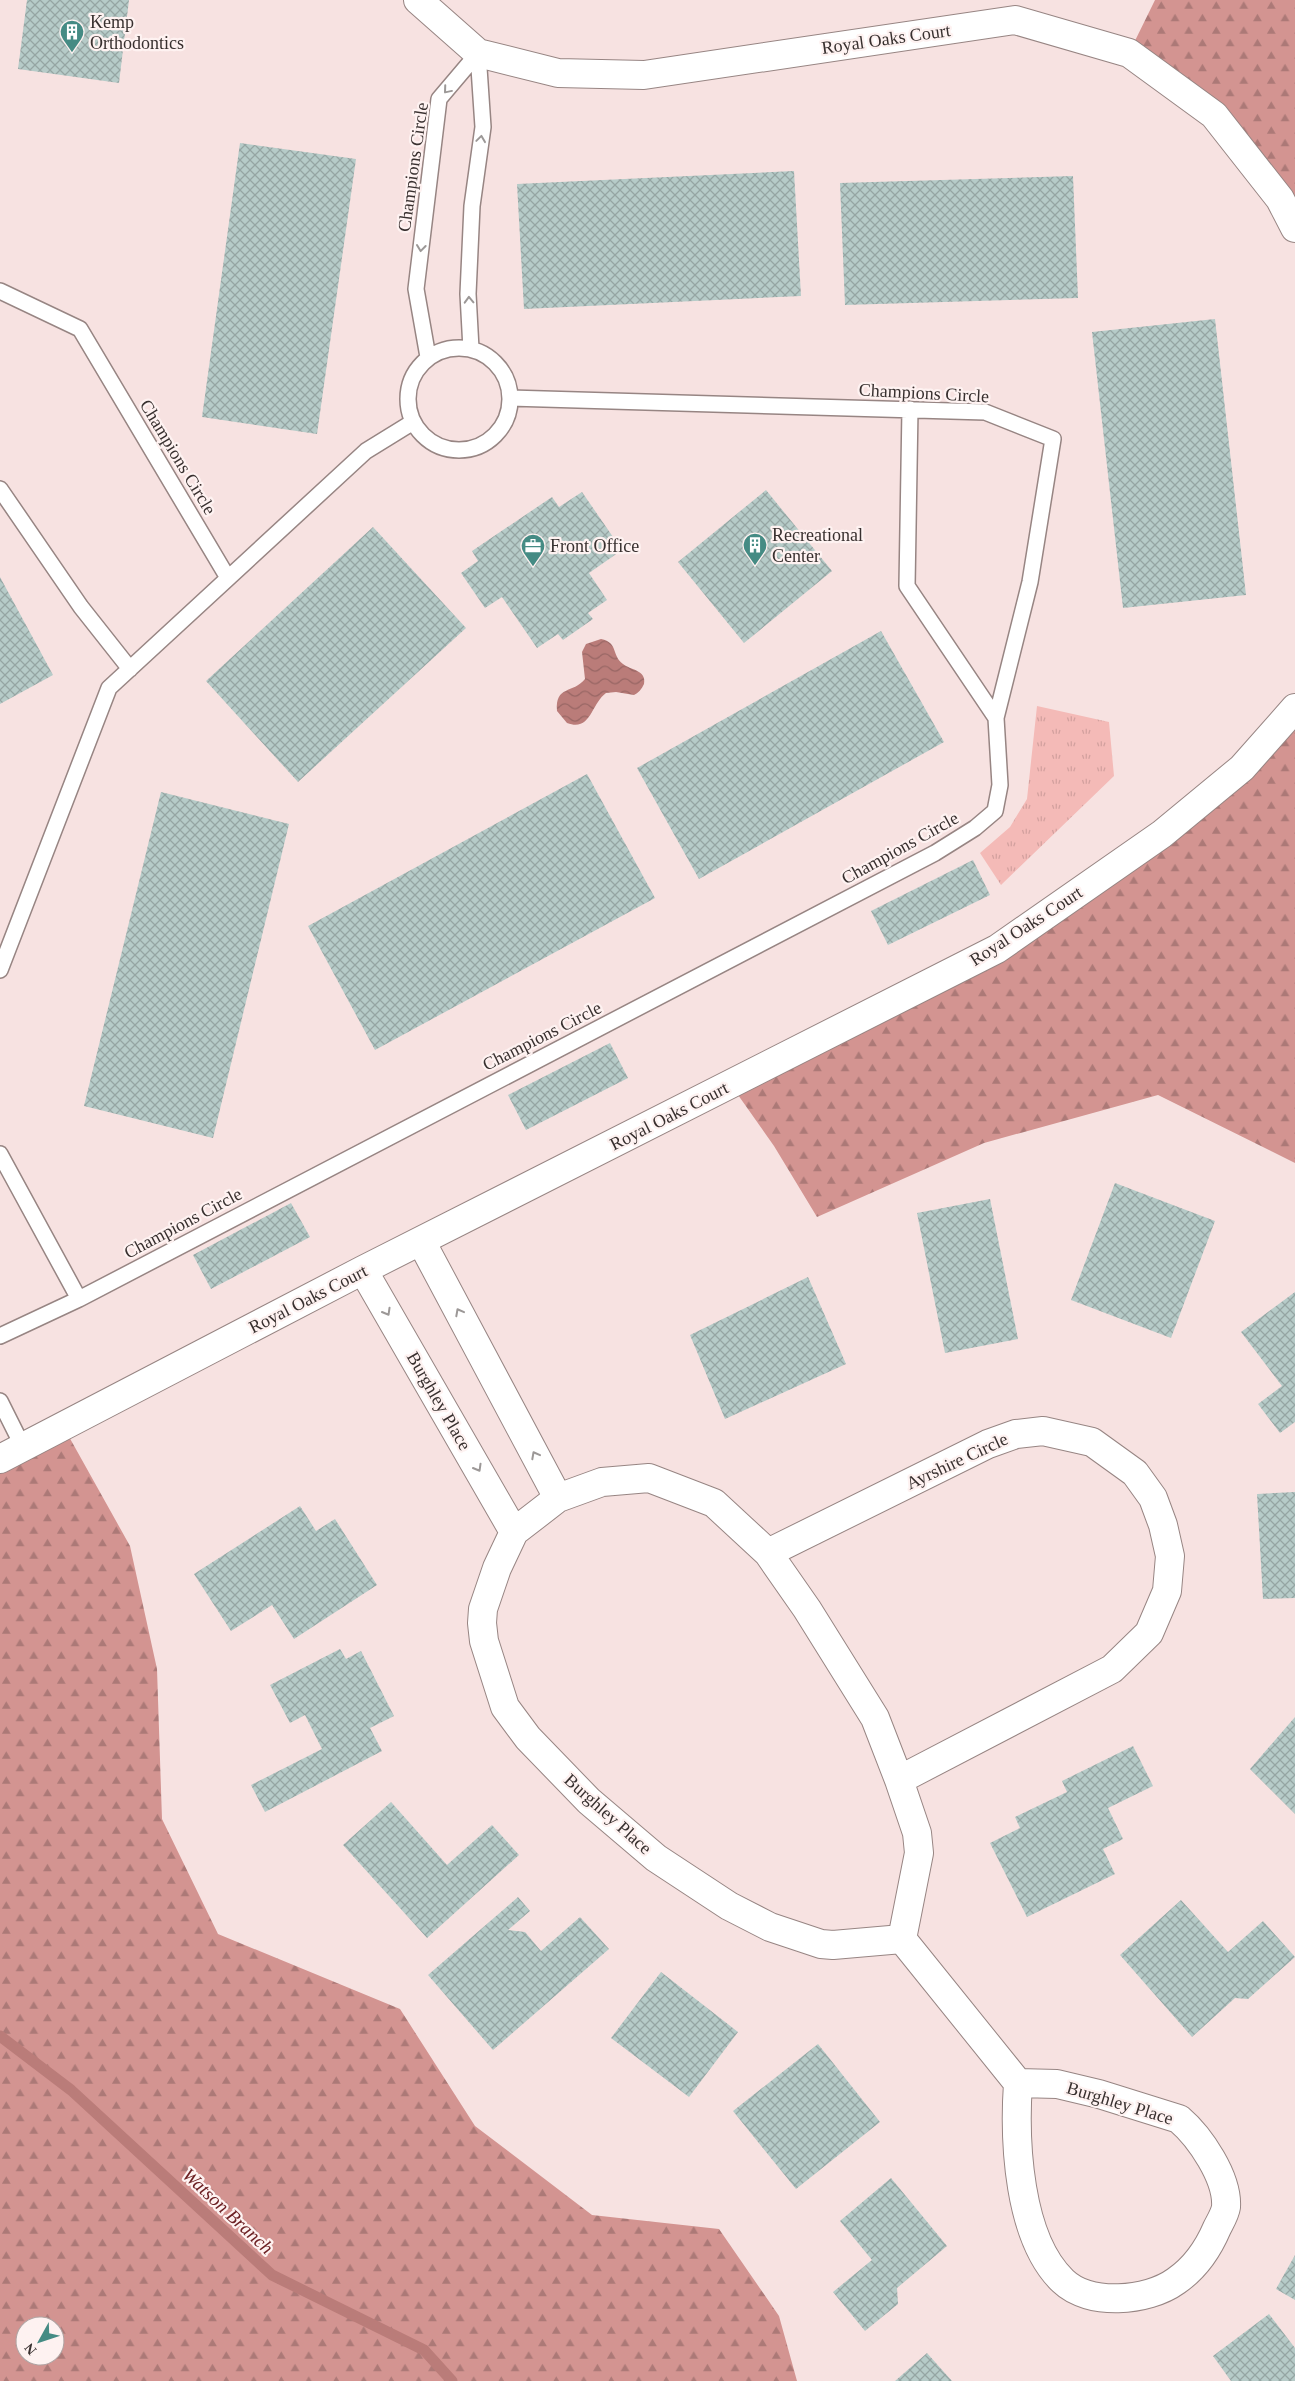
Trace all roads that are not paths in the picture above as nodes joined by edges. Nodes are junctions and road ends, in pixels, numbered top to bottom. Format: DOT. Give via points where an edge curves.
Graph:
graph roads {
  1 [pos="418,0"];
  2 [pos="478,53"];
  3 [pos="1295,228"];
  4 [pos="0,291"];
  5 [pos="470,349"];
  6 [pos="428,357"];
  7 [pos="510,398"];
  8 [pos="910,409"];
  9 [pos="413,422"];
  10 [pos="0,488"];
  11 [pos="228,578"];
  12 [pos="130,669"];
  13 [pos="1295,708"];
  14 [pos="996,718"];
  15 [pos="0,970"];
  16 [pos="0,1154"];
  17 [pos="421,1241"];
  18 [pos="363,1270"];
  19 [pos="79,1299"];
  20 [pos="0,1336"];
  21 [pos="0,1401"];
  22 [pos="12,1453"];
  23 [pos="558,1498"];
  24 [pos="514,1532"];
  25 [pos="768,1554"];
  26 [pos="899,1780"];
  27 [pos="902,1939"];
  28 [pos="1018,2083"];
  1 -- 2 [label="street, Royal Oaks Court"];
  2 -- 3 [label="street, Royal Oaks Court" via="558,73 644,75 1015,20 1129,53 1214,115 1280,199"];
  5 -- 2 [label="lane, one-way" via="468,294 472,206 483,127"];
  2 -- 6 [label="lane, Champions Circle, one-way" via="439,99 416,289"];
  4 -- 11 [label="lane, Champions Circle" via="80,329"];
  5 -- 6 [label="lane" via="441,350"];
  5 -- 7 [label="lane" via="491,359 499,367 509,387"];
  6 -- 9 [label="lane" via="418,367 407,394"];
  7 -- 8 [label="lane, Champions Circle"];
  7 -- 9 [label="lane" via="504,425 495,436 471,449 457,451 431,443"];
  8 -- 14 [label="lane" via="907,586"];
  8 -- 14 [label="lane, Champions Circle" via="986,412 1053,439 1030,582"];
  9 -- 11 [label="lane" via="366,450"];
  10 -- 12 [label="lane" via="81,607"];
  11 -- 12 [label="lane"];
  12 -- 15 [label="lane" via="109,688"];
  13 -- 17 [label="street, Royal Oaks Court" via="1242,768 1162,834 997,949"];
  14 -- 19 [label="lane, Champions Circle" via="1000,785 995,811 975,828 936,852"];
  16 -- 19 [label="lane"];
  17 -- 18 [label="street, Royal Oaks Court"];
  23 -- 17 [label="street, one-way"];
  18 -- 22 [label="street, Royal Oaks Court"];
  18 -- 24 [label="street, Burghley Place, one-way"];
  19 -- 20 [label="lane, Champions Circle"];
  21 -- 22 [label="lane"];
  23 -- 24 [label="street, Burghley Place"];
  23 -- 25 [label="street, Burghley Place" via="602,1482 649,1478 714,1503"];
  24 -- 27 [label="street, Burghley Place" via="497,1568 483,1609 482,1623 484,1641 505,1707 528,1738 589,1801 656,1858 729,1906 770,1927 821,1944"];
  25 -- 26 [label="street, Burghley Place" via="807,1609 875,1718"];
  25 -- 26 [label="street, Ayrshire Circle" via="988,1444 1016,1434 1042,1431 1092,1442 1135,1473 1153,1498 1170,1556 1167,1591 1149,1632 1112,1669"];
  26 -- 27 [label="street, Burghley Place" via="917,1833 919,1853"];
  27 -- 28 [label="street"];
  28 -- 28 [label="street, Burghley Place" via="1057,2084 1099,2094 1179,2119 1190,2128 1220,2178 1226,2209 1212,2240 1189,2271 1175,2282 1132,2298 1108,2298 1083,2294 1064,2282 1049,2266 1029,2221 1016,2115"];
}
